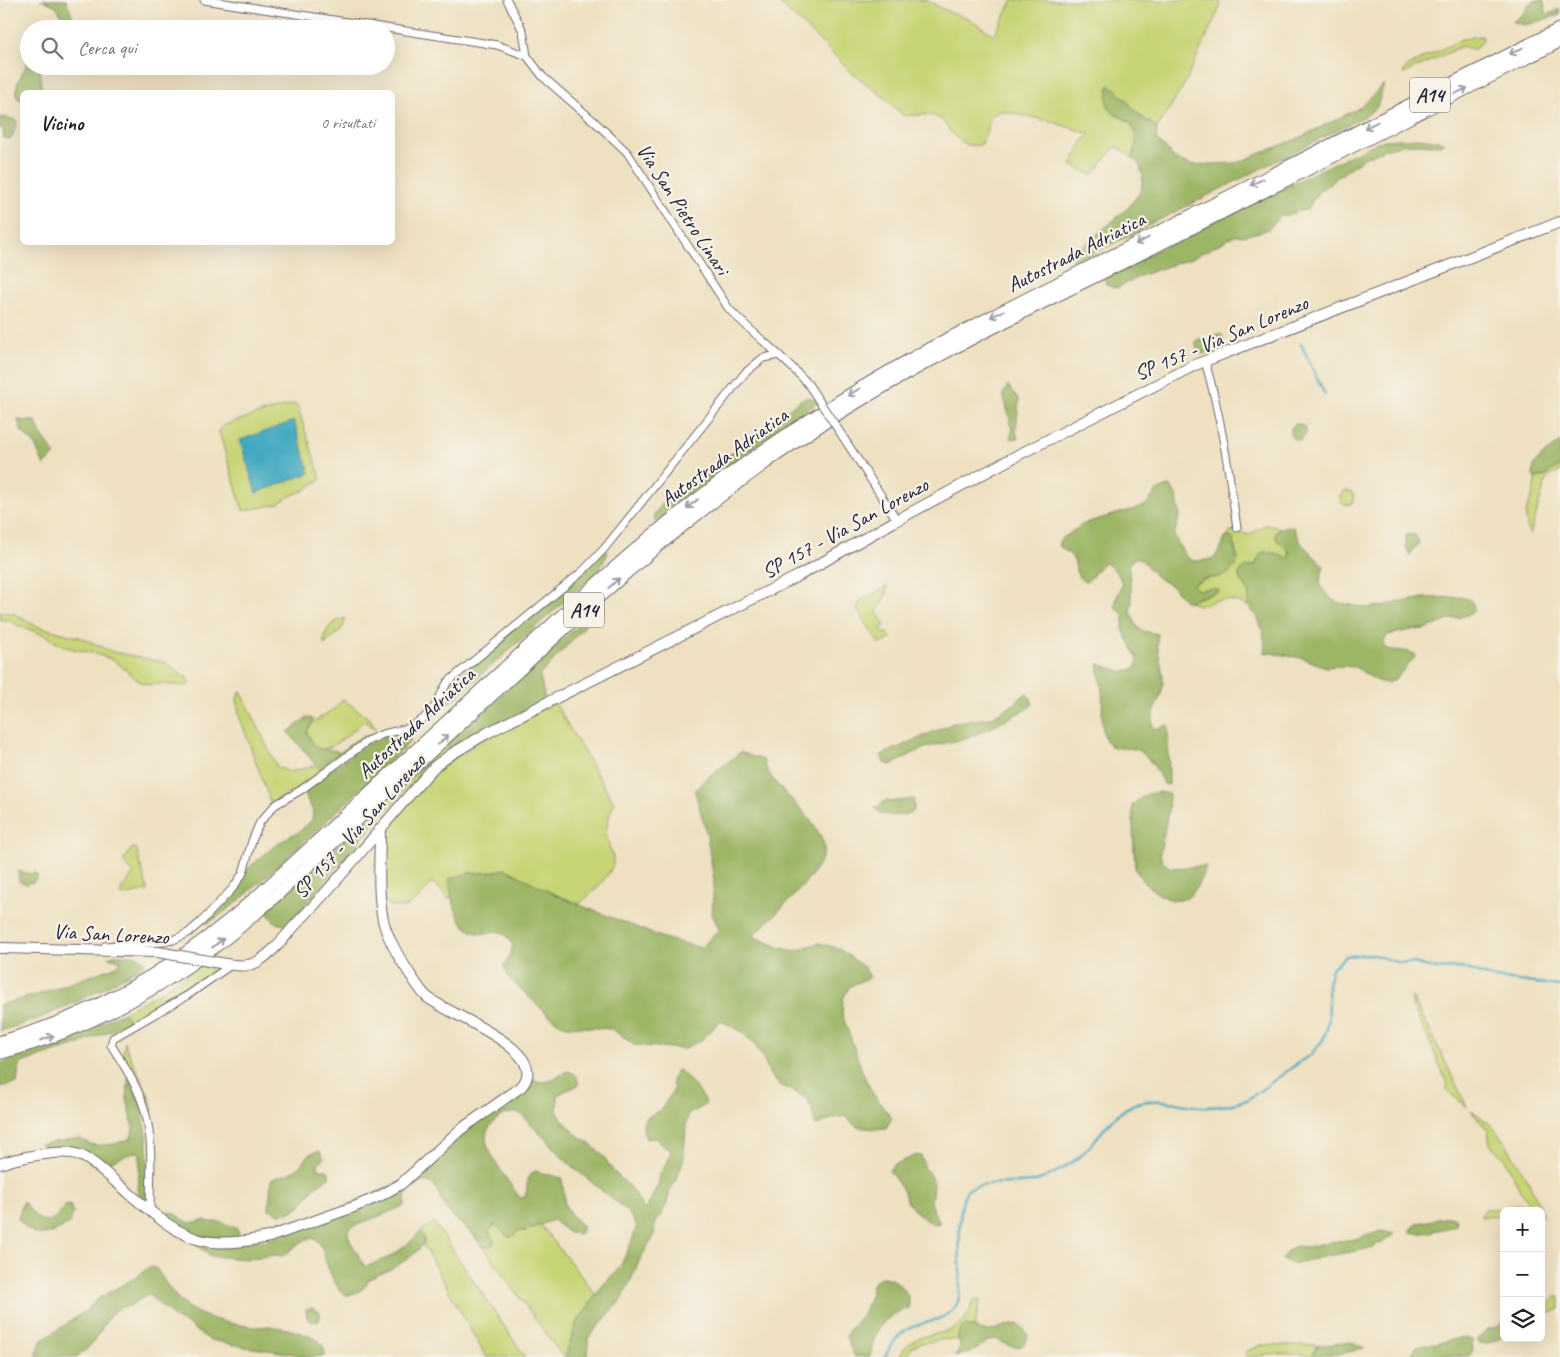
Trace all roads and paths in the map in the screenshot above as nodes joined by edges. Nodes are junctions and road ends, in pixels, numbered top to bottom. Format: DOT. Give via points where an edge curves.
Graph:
graph roads {
  1 [pos="204,0"];
  2 [pos="507,0"];
  3 [pos="334,20"];
  4 [pos="395,29"];
  5 [pos="1560,30"];
  6 [pos="1560,41"];
  7 [pos="527,56"];
  8 [pos="1560,222"];
  9 [pos="779,355"];
  10 [pos="1205,361"];
  11 [pos="897,520"];
  12 [pos="1237,528"];
  13 [pos="380,829"];
  14 [pos="0,948"];
  15 [pos="96,952"];
  16 [pos="220,963"];
  17 [pos="231,965"];
  18 [pos="0,1042"];
  19 [pos="0,1053"];
  20 [pos="0,1164"];
  21 [pos="150,1211"];
  1 -- 3 [label="street"];
  2 -- 7 [label="street, Via San Pietro Linari" via="523,31"];
  4 -- 7 [label="street" via="497,45"];
  5 -- 18 [label="highway, Autostrada Adriatica / A14, one-way" via="946,340 812,418 717,484 642,544 261,894 217,930 168,966 121,994 49,1026"];
  19 -- 6 [label="highway, Autostrada Adriatica / A14, one-way" via="94,1019 144,994 204,954 268,901 648,553 749,474 843,411 948,351"];
  7 -- 9 [label="street, Via San Pietro Linari" via="543,77 627,152 728,309"];
  8 -- 10 [label="main road, SP 157 - Via San Lorenzo"];
  9 -- 11 [label="street, Via San Pietro Linari, bridge" via="808,384"];
  9 -- 15 [label="street" via="763,358 745,373 588,565 447,683 435,706 423,718 409,728 369,740 275,805 260,822 243,872 233,888 201,922 174,940 102,947"];
  10 -- 11 [label="main road, SP 157 - Via San Lorenzo"];
  10 -- 12 [label="street" via="1226,453"];
  11 -- 13 [label="main road, SP 157 - Via San Lorenzo" via="791,580 487,733 450,755 434,767"];
  13 -- 17 [label="main road, SP 157 - Via San Lorenzo" via="268,953 257,962"];
  13 -- 21 [label="main road" via="382,912 397,953 426,996 516,1050 525,1061 525,1083 460,1130 401,1184 354,1207 275,1235 244,1242 198,1240"];
  14 -- 15 [label="main road, Via San Lorenzo"];
  15 -- 16 [label="main road, Via San Lorenzo, bridge" via="158,952"];
  16 -- 17 [label="main road, SP 157 - Via San Lorenzo"];
  17 -- 21 [label="street" via="188,995 113,1038 111,1045 142,1100 150,1133"];
  20 -- 21 [label="main road" via="36,1155 79,1154"];
}
